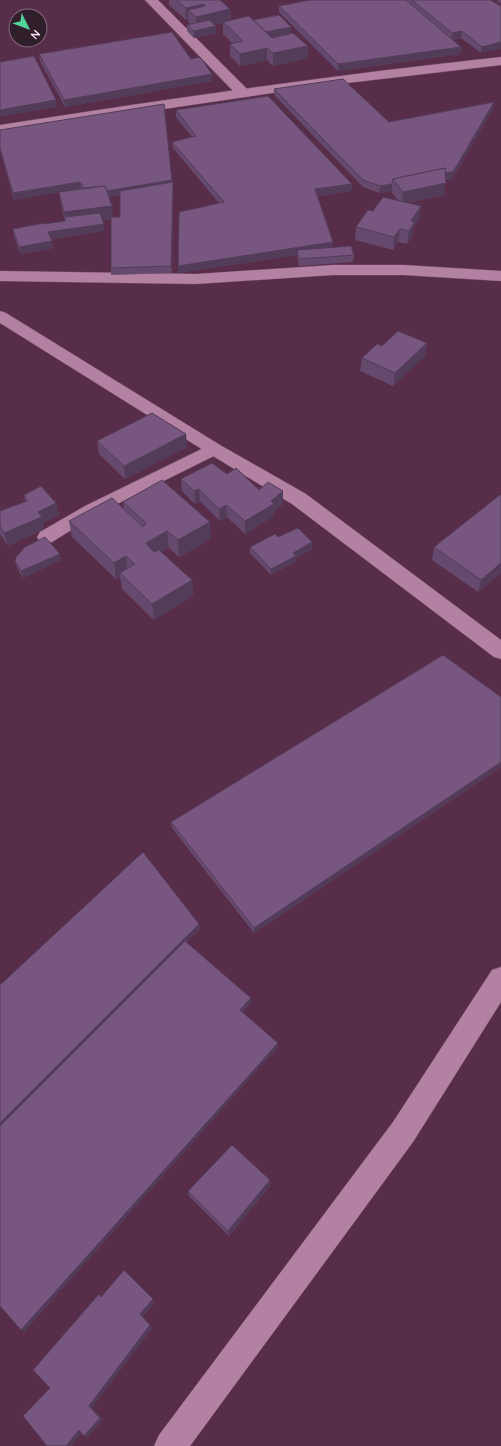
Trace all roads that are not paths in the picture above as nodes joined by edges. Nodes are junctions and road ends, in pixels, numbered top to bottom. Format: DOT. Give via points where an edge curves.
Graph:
graph roads {
  1 [pos="151,0"];
  2 [pos="501,61"];
  3 [pos="243,93"];
  4 [pos="0,129"];
  5 [pos="0,276"];
  6 [pos="501,276"];
  7 [pos="0,316"];
  8 [pos="214,449"];
  9 [pos="46,537"];
  10 [pos="501,651"];
  11 [pos="501,979"];
  12 [pos="170,1446"];
  1 -- 3 [label="street"];
  2 -- 3 [label="street" via="404,71"];
  3 -- 4 [label="street"];
  5 -- 6 [label="street" via="196,279 333,270 404,270"];
  7 -- 8 [label="street"];
  8 -- 9 [label="lane" via="91,510"];
  8 -- 10 [label="street" via="299,499"];
  11 -- 12 [label="street" via="403,1132"];
}
